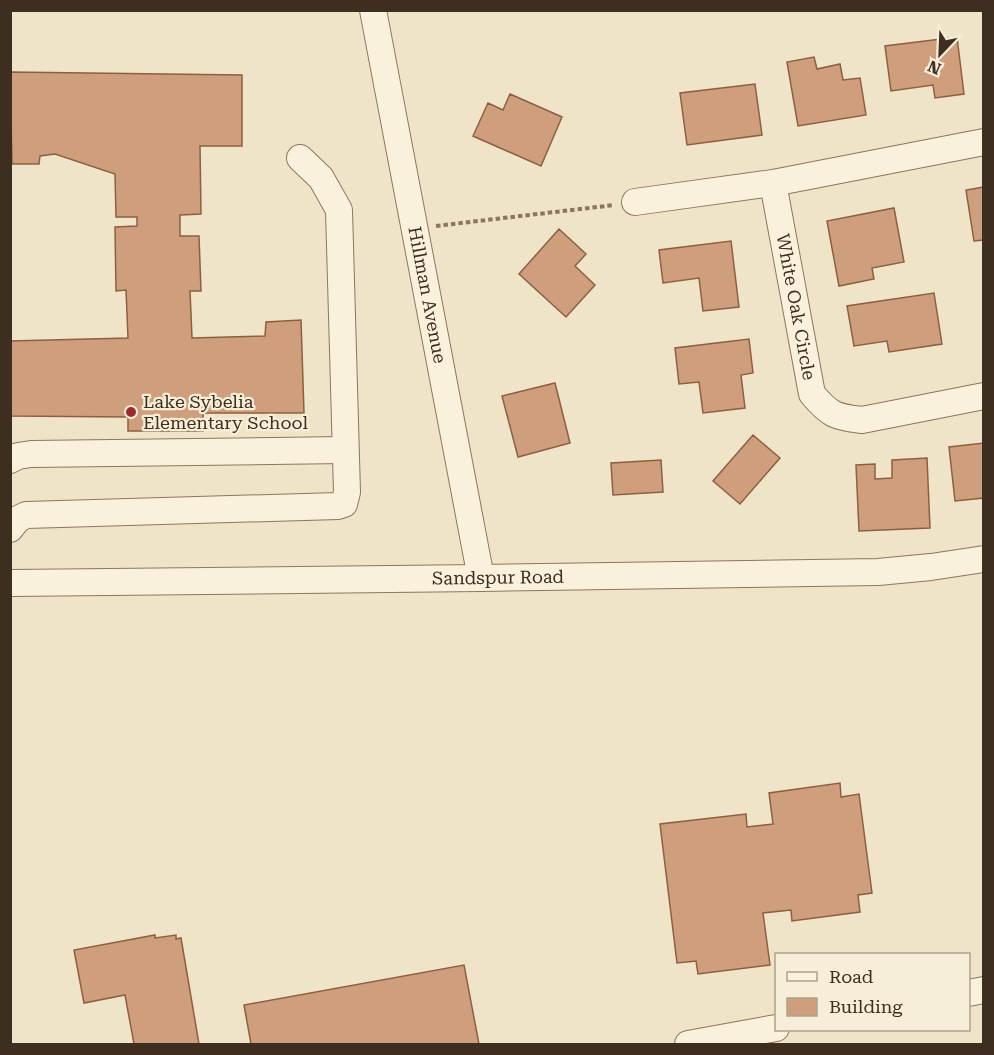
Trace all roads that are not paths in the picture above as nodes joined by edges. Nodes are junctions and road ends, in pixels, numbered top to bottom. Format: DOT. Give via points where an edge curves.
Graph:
graph roads {
  1 [pos="373,10"];
  2 [pos="984,142"];
  3 [pos="300,159"];
  4 [pos="773,183"];
  5 [pos="635,202"];
  6 [pos="984,396"];
  7 [pos="345,450"];
  8 [pos="10,460"];
  9 [pos="10,528"];
  10 [pos="984,559"];
  11 [pos="481,578"];
  12 [pos="10,584"];
  13 [pos="775,1028"];
  14 [pos="688,1044"];
  1 -- 11 [label="street, Hillman Avenue"];
  2 -- 4 [label="street"];
  3 -- 7 [label="street" via="321,178 339,210"];
  4 -- 5 [label="street"];
  4 -- 6 [label="street, White Oak Circle" via="812,393 825,408 842,418 862,420"];
  7 -- 8 [label="street" via="31,454"];
  7 -- 9 [label="street" via="347,492 344,504 338,506 26,515"];
  10 -- 11 [label="street, Sandspur Road" via="878,572"];
  11 -- 12 [label="street, Sandspur Road"];
  13 -- 14 [label="street"];
}
